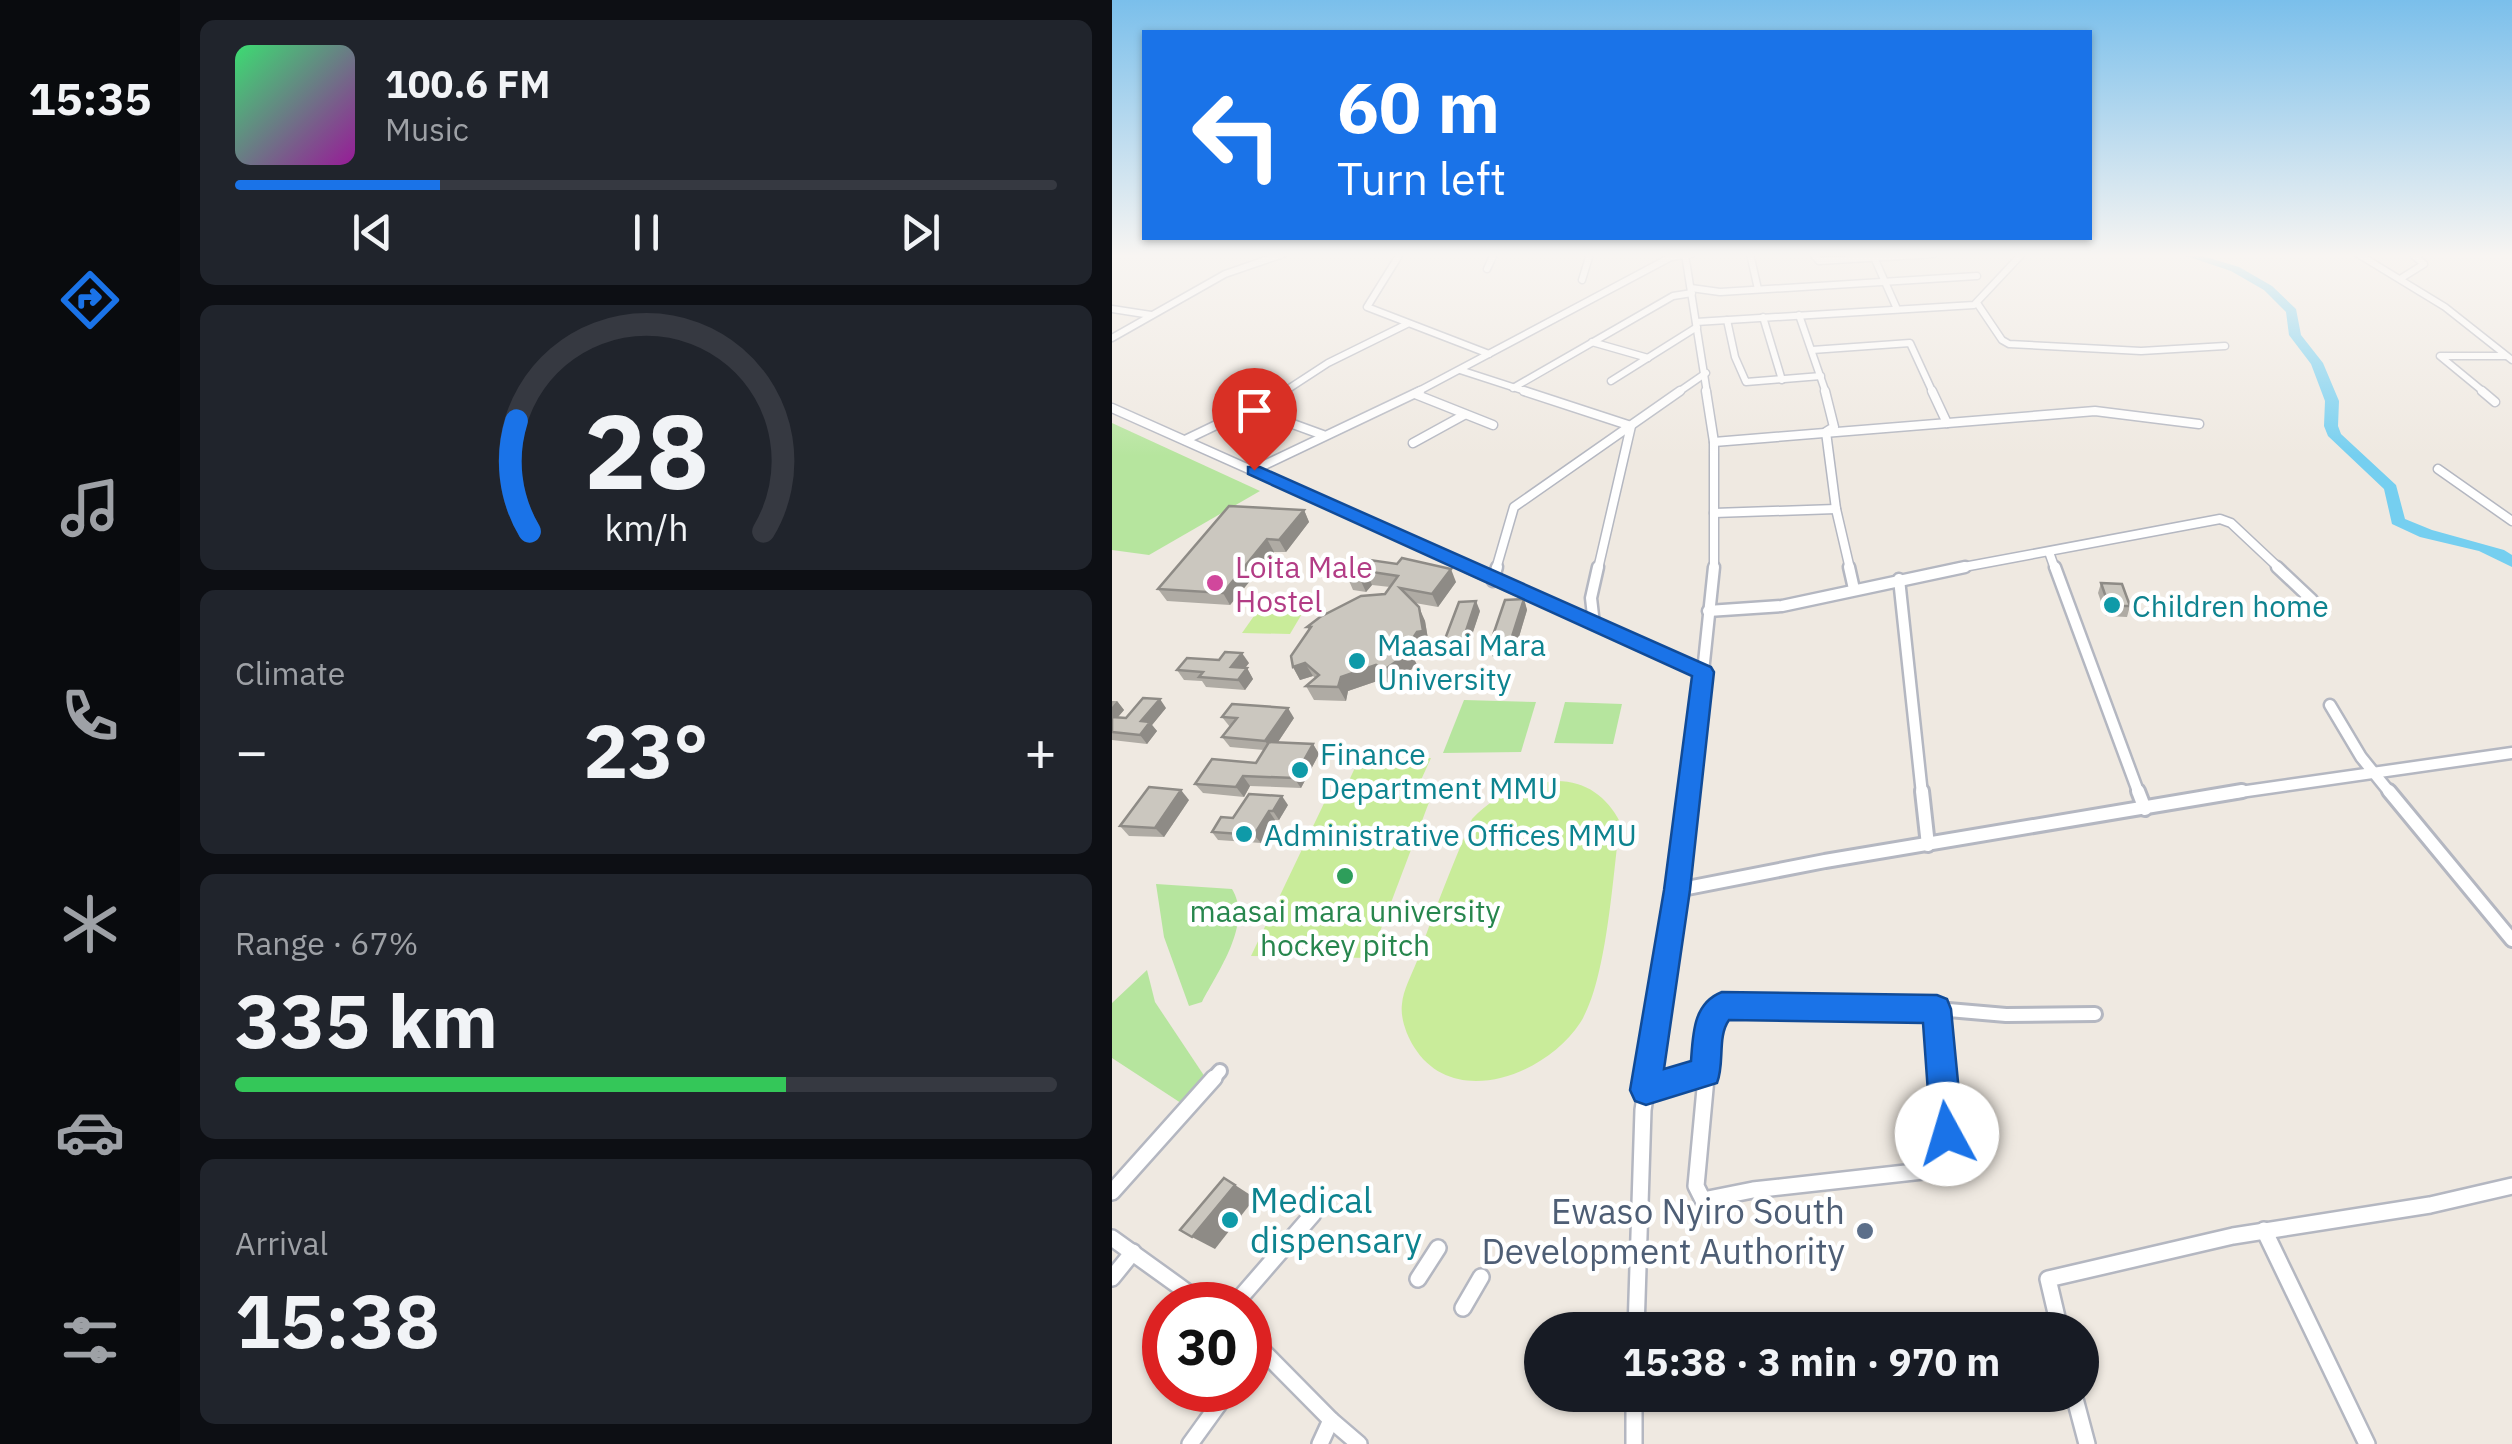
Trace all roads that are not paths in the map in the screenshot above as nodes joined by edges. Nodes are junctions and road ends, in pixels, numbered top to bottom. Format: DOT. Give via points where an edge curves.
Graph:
graph roads {
  1 [pos="1141,321"];
  2 [pos="1402,321"];
  3 [pos="1550,321"];
  4 [pos="1628,321"];
  5 [pos="1696,321"];
  6 [pos="1718,321"];
  7 [pos="1727,321"];
  8 [pos="1764,321"];
  9 [pos="1802,321"];
  10 [pos="1989,321"];
  11 [pos="2464,321"];
  12 [pos="1408,324"];
  13 [pos="1696,325"];
  14 [pos="1112,338"];
  15 [pos="1592,342"];
  16 [pos="2225,346"];
  17 [pos="1812,350"];
  18 [pos="1489,354"];
  19 [pos="1648,358"];
  20 [pos="2509,358"];
  21 [pos="1460,370"];
  22 [pos="1706,373"];
  23 [pos="1821,376"];
  24 [pos="1782,380"];
  25 [pos="1611,381"];
  26 [pos="1513,388"];
  27 [pos="1415,394"];
  28 [pos="2495,402"];
  29 [pos="1112,408"];
  30 [pos="1248,408"];
  31 [pos="1464,415"];
  32 [pos="1948,424"];
  33 [pos="2198,424"];
  34 [pos="1493,425"];
  35 [pos="1631,426"];
  36 [pos="1826,432"];
  37 [pos="1323,435"];
  38 [pos="1185,440"];
  39 [pos="1714,442"];
  40 [pos="1413,443"];
  41 [pos="2438,469"];
  42 [pos="1254,470"];
  43 [pos="1836,509"];
  44 [pos="1714,513"];
  45 [pos="2512,521"];
  46 [pos="2049,552"];
  47 [pos="1900,579"];
  48 [pos="1492,580"];
  49 [pos="1854,589"];
  50 [pos="2312,600"];
  51 [pos="1708,611"];
  52 [pos="1594,624"];
  53 [pos="1703,672"];
  54 [pos="2330,705"];
  55 [pos="2512,753"];
  56 [pos="2375,774"];
  57 [pos="2145,809"];
  58 [pos="1928,844"];
  59 [pos="1677,890"];
  60 [pos="2512,940"];
  61 [pos="1937,1009"];
  62 [pos="2095,1014"];
  63 [pos="1220,1071"];
  64 [pos="1706,1072"];
  65 [pos="1646,1090"];
  66 [pos="2512,1186"];
  67 [pos="1112,1192"];
  68 [pos="1312,1214"];
  69 [pos="2264,1230"];
  70 [pos="1112,1238"];
  71 [pos="1438,1248"];
  72 [pos="1133,1252"];
  73 [pos="1112,1278"];
  74 [pos="1481,1278"];
  75 [pos="1418,1279"];
  76 [pos="1174,1282"];
  77 [pos="1254,1282"];
  78 [pos="1462,1308"];
  79 [pos="1637,1312"];
  80 [pos="2056,1312"];
  81 [pos="1272,1367"];
  82 [pos="1214,1412"];
  83 [pos="1634,1412"];
  84 [pos="2078,1412"];
  85 [pos="1330,1420"];
  86 [pos="1190,1444"];
  87 [pos="1320,1444"];
  88 [pos="1358,1444"];
  89 [pos="1634,1444"];
  90 [pos="2086,1444"];
  91 [pos="2367,1444"];
  1 -- 14 [label="street"];
  2 -- 12 [label="street"];
  3 -- 18 [label="street"];
  4 -- 15 [label="street"];
  5 -- 13 [label="street"];
  6 -- 13 [label="street"];
  7 -- 24 [label="street" via="1742,379"];
  8 -- 24 [label="street"];
  9 -- 17 [label="street"];
  10 -- 16 [label="street" via="2010,344"];
  11 -- 20 [label="street"];
  12 -- 18 [label="street"];
  12 -- 30 [label="street"];
  13 -- 19 [label="street"];
  13 -- 22 [label="street"];
  15 -- 19 [label="street"];
  15 -- 26 [label="street"];
  17 -- 23 [label="street"];
  17 -- 32 [label="street" via="1910,343"];
  18 -- 21 [label="street"];
  19 -- 25 [label="street"];
  20 -- 28 [label="street" via="2440,356"];
  21 -- 26 [label="street"];
  21 -- 27 [label="street"];
  22 -- 35 [label="street"];
  22 -- 39 [label="street"];
  23 -- 24 [label="street"];
  23 -- 36 [label="street" via="1835,424"];
  26 -- 35 [label="street"];
  27 -- 31 [label="street"];
  27 -- 37 [label="street"];
  29 -- 38 [label="street"];
  30 -- 37 [label="street"];
  30 -- 38 [label="street"];
  31 -- 34 [label="street"];
  31 -- 40 [label="street"];
  32 -- 33 [label="street" via="2107,410"];
  32 -- 36 [label="street"];
  35 -- 48 [label="street" via="1514,507"];
  35 -- 52 [label="street" via="1592,598"];
  36 -- 39 [label="street"];
  36 -- 43 [label="street"];
  37 -- 42 [label="street"];
  38 -- 42 [label="street"];
  39 -- 44 [label="street"];
  41 -- 45 [label="street"];
  42 -- 48 [label="street"];
  43 -- 44 [label="street"];
  43 -- 49 [label="street"];
  44 -- 51 [label="street"];
  46 -- 47 [label="street"];
  46 -- 50 [label="street" via="2223,519"];
  46 -- 57 [label="street"];
  47 -- 49 [label="street"];
  47 -- 58 [label="street"];
  48 -- 52 [label="street"];
  49 -- 51 [label="street" via="1782,606"];
  51 -- 53 [label="street"];
  52 -- 53 [label="street"];
  53 -- 59 [label="street"];
  54 -- 56 [label="street"];
  55 -- 56 [label="street"];
  56 -- 57 [label="street"];
  56 -- 60 [label="street"];
  57 -- 58 [label="street"];
  58 -- 59 [label="street"];
  59 -- 65 [label="street"];
  61 -- 62 [label="street"];
  61 -- 64 [label="street" via="1722,1006 1709,1024"];
  61 -- 64 [label="street" via="1950,1168 1703,1200 1696,1186"];
  63 -- 67 [label="street"];
  64 -- 65 [label="street"];
  65 -- 79 [label="street"];
  66 -- 69 [label="street"];
  68 -- 77 [label="street"];
  69 -- 80 [label="street" via="2048,1279"];
  69 -- 91 [label="street"];
  70 -- 72 [label="street"];
  71 -- 75 [label="street"];
  72 -- 73 [label="street"];
  72 -- 76 [label="street"];
  74 -- 78 [label="street"];
  81 -- 85 [label="street"];
  82 -- 86 [label="street"];
  83 -- 89 [label="street"];
  84 -- 90 [label="street"];
  85 -- 87 [label="street"];
  85 -- 88 [label="street"];
}
